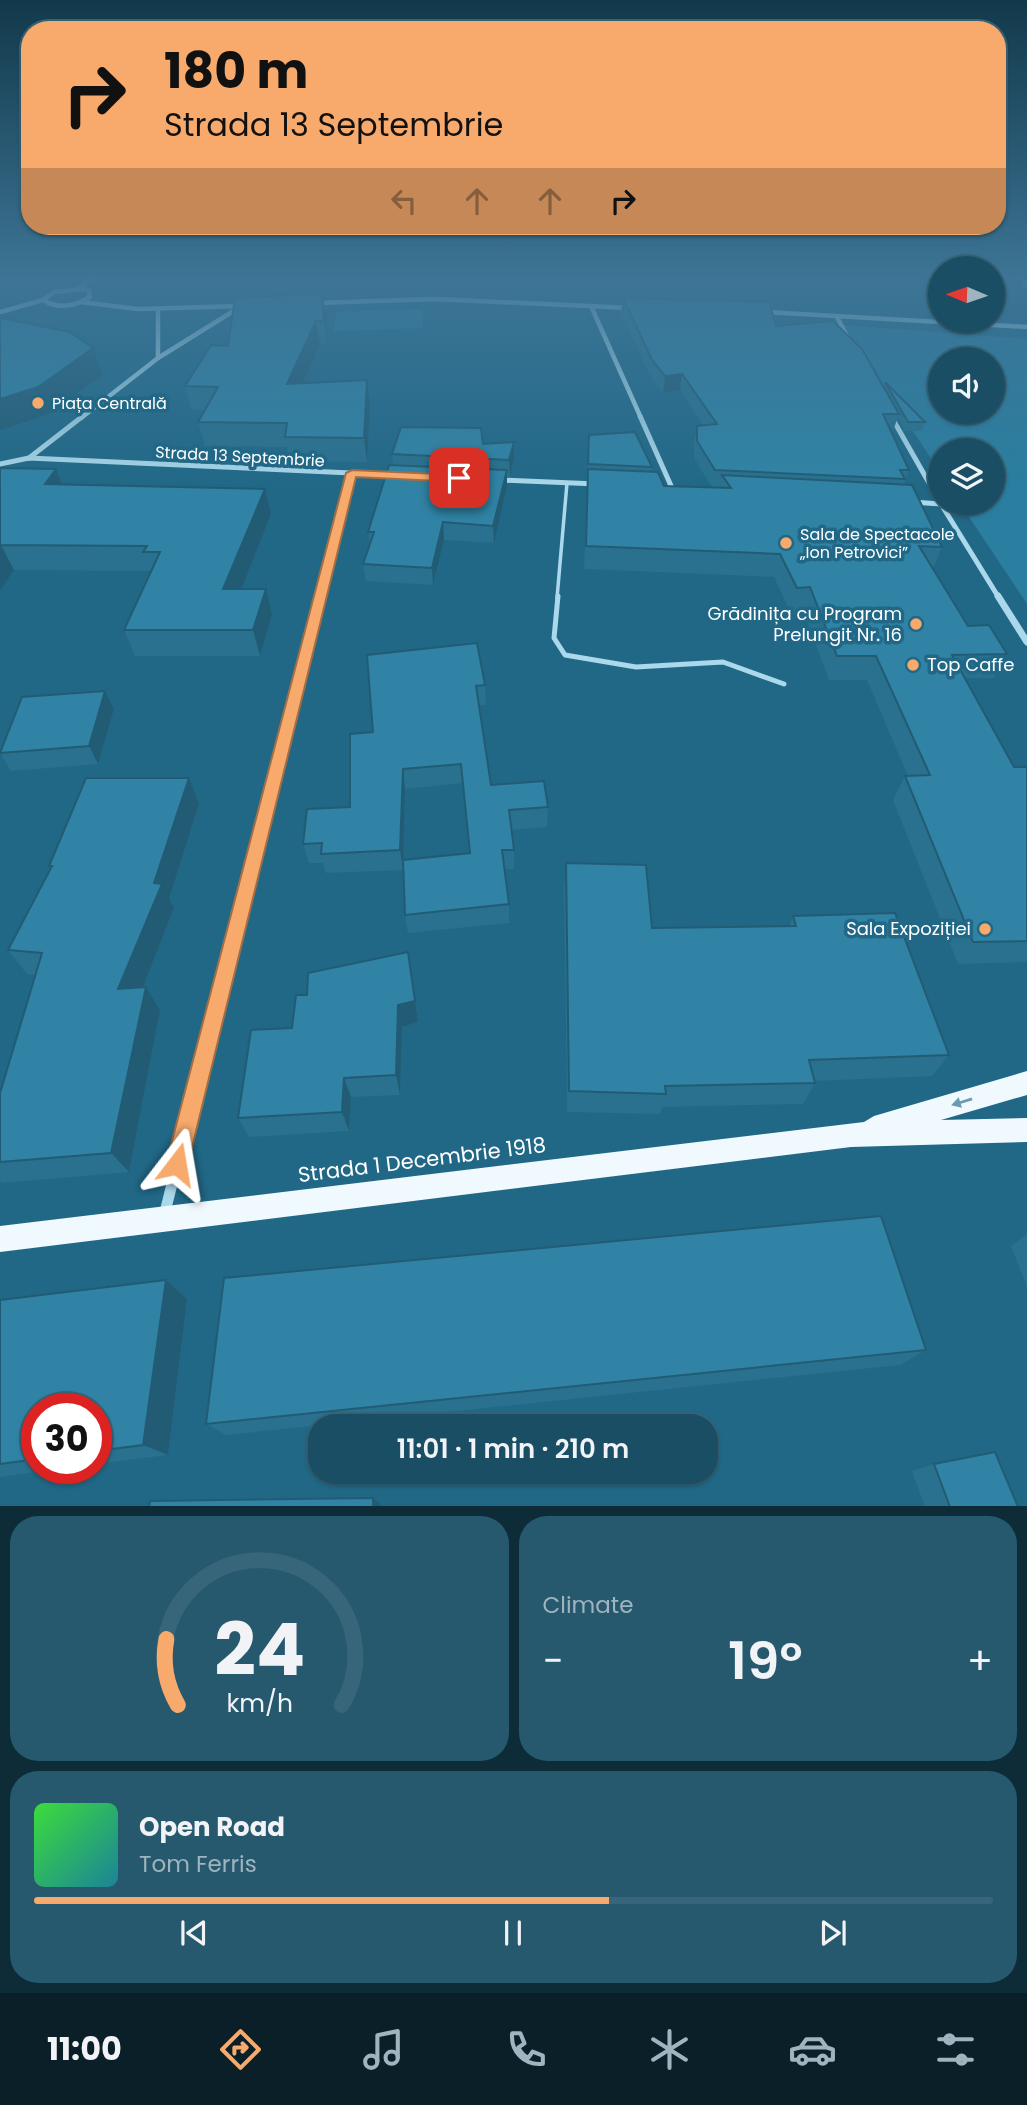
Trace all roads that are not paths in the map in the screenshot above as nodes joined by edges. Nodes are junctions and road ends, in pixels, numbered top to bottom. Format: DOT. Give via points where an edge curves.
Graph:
graph roads {
  1 [pos="158,347"];
  2 [pos="175,347"];
  3 [pos="609,347"];
  4 [pos="158,358"];
  5 [pos="888,409"];
  6 [pos="29,457"];
  7 [pos="0,464"];
  8 [pos="352,473"];
  9 [pos="405,475"];
  10 [pos="486,479"];
  11 [pos="928,481"];
  12 [pos="567,483"];
  13 [pos="606,485"];
  14 [pos="659,488"];
  15 [pos="672,488"];
  16 [pos="685,489"];
  17 [pos="900,501"];
  18 [pos="928,503"];
  19 [pos="948,515"];
  20 [pos="1027,642"];
  21 [pos="784,684"];
  22 [pos="1027,1083"];
  23 [pos="1027,1130"];
  24 [pos="851,1135"];
  25 [pos="164,1218"];
  26 [pos="0,1239"];
  1 -- 4 [label="street"];
  2 -- 4 [label="street"];
  3 -- 15 [label="street"];
  4 -- 6 [label="street"];
  5 -- 11 [label="street"];
  6 -- 7 [label="street, Strada 13 Septembrie"];
  6 -- 8 [label="street, Strada 13 Septembrie"];
  8 -- 9 [label="street, Strada 13 Septembrie"];
  8 -- 25 [label="street"];
  10 -- 12 [label="street"];
  12 -- 13 [label="street"];
  12 -- 21 [label="lane" via="554,638 565,654 636,667 723,662"];
  14 -- 15 [label="street"];
  15 -- 16 [label="street"];
  17 -- 18 [label="street"];
  19 -- 20 [label="street"];
  22 -- 24 [label="main road, Strada 1 Decembrie 1918, one-way"];
  23 -- 24 [label="main road, Strada 1 Decembrie 1918"];
  24 -- 25 [label="main road, Strada 1 Decembrie 1918"];
  25 -- 26 [label="main road, Strada 1 Decembrie 1918"];
}
